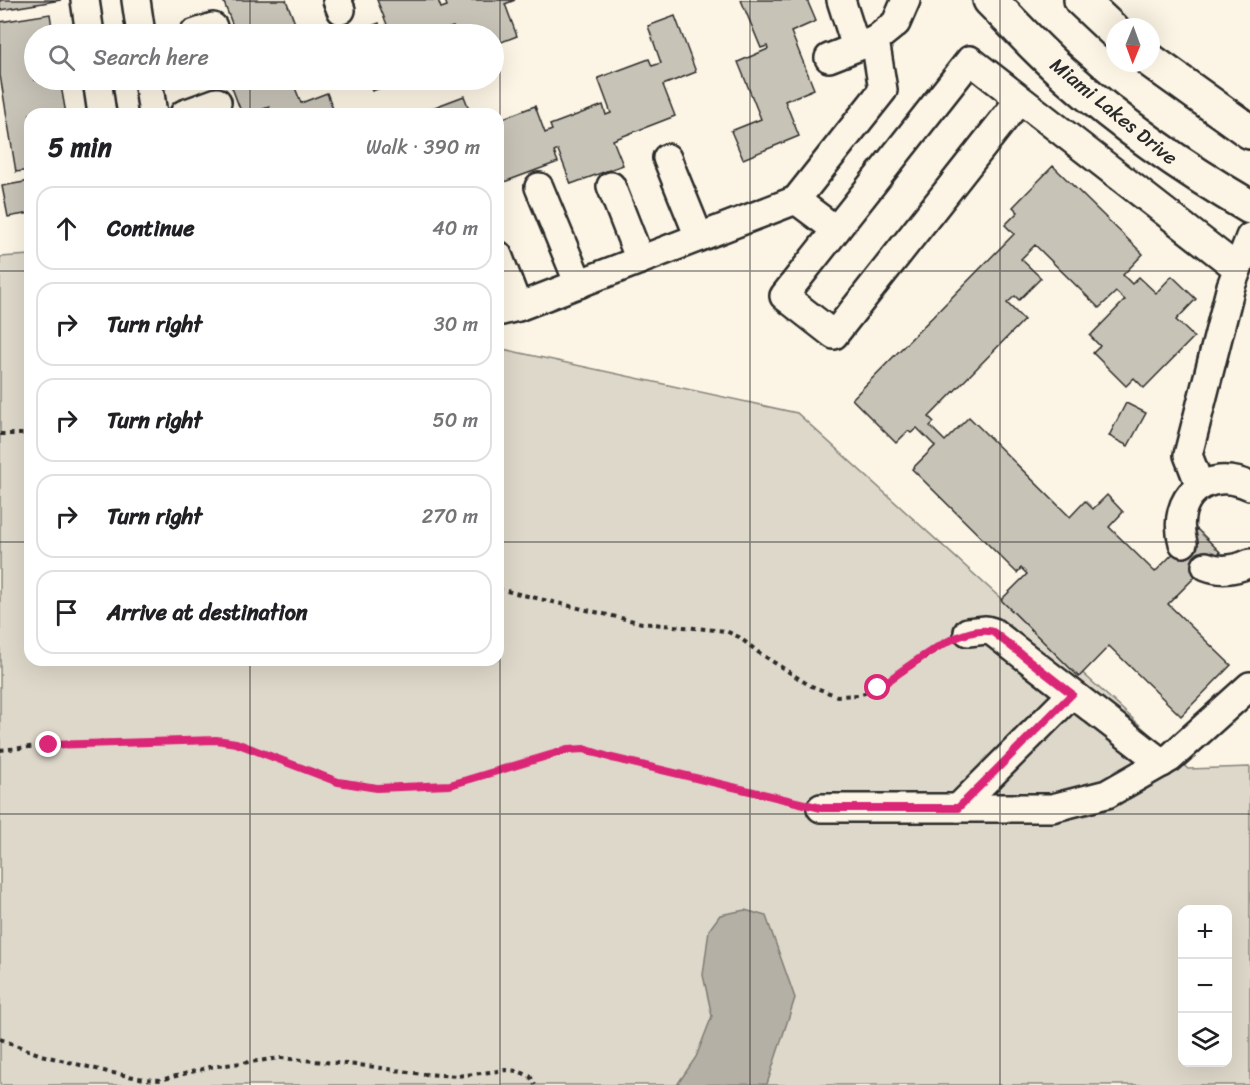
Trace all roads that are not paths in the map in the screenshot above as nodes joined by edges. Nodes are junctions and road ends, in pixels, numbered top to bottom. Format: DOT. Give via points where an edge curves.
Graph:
graph roads {
  1 [pos="85,0"];
  2 [pos="136,0"];
  3 [pos="841,0"];
  4 [pos="906,0"];
  5 [pos="990,0"];
  6 [pos="1081,0"];
  7 [pos="89,24"];
  8 [pos="140,24"];
  9 [pos="1106,24"];
  10 [pos="866,44"];
  11 [pos="829,58"];
  12 [pos="1160,67"];
  13 [pos="98,90"];
  14 [pos="149,90"];
  15 [pos="1020,99"];
  16 [pos="217,102"];
  17 [pos="101,108"];
  18 [pos="152,108"];
  19 [pos="200,108"];
  20 [pos="1250,132"];
  21 [pos="667,158"];
  22 [pos="610,186"];
  23 [pos="539,187"];
  24 [pos="796,200"];
  25 [pos="1250,207"];
  26 [pos="836,230"];
  27 [pos="699,237"];
  28 [pos="1250,237"];
  29 [pos="640,260"];
  30 [pos="1239,282"];
  31 [pos="579,284"];
  32 [pos="504,288"];
  33 [pos="508,310"];
  34 [pos="1200,486"];
  35 [pos="1250,486"];
  36 [pos="1183,543"];
  37 [pos="1250,563"];
  38 [pos="1206,566"];
  39 [pos="968,632"];
  40 [pos="1250,686"];
  41 [pos="1072,694"];
  42 [pos="1161,763"];
  43 [pos="821,808"];
  44 [pos="958,808"];
  1 -- 7 [label="lane"];
  2 -- 8 [label="lane"];
  3 -- 10 [label="lane"];
  4 -- 10 [label="lane" via="896,23"];
  5 -- 25 [label="main road, Miami Lakes Drive" via="1066,76 1121,122"];
  6 -- 9 [label="main road"];
  10 -- 11 [label="lane"];
  10 -- 24 [label="lane" via="883,90"];
  12 -- 20 [label="main road"];
  13 -- 17 [label="lane"];
  14 -- 18 [label="lane"];
  15 -- 26 [label="lane" via="970,60"];
  15 -- 26 [label="lane" via="834,335 784,296"];
  15 -- 30 [label="lane"];
  16 -- 19 [label="lane"];
  21 -- 27 [label="lane"];
  22 -- 29 [label="lane"];
  23 -- 31 [label="lane"];
  24 -- 26 [label="lane"];
  24 -- 27 [label="lane"];
  27 -- 29 [label="lane"];
  28 -- 30 [label="lane"];
  29 -- 31 [label="lane"];
  30 -- 34 [label="lane" via="1188,455"];
  31 -- 33 [label="lane"];
  32 -- 33 [label="lane"];
  34 -- 35 [label="lane" via="1225,479"];
  34 -- 36 [label="lane" via="1190,494 1179,518"];
  37 -- 38 [label="lane" via="1224,571"];
  39 -- 41 [label="lane" via="993,632"];
  40 -- 42 [label="lane"];
  41 -- 42 [label="lane"];
  41 -- 44 [label="lane"];
  42 -- 44 [label="lane" via="1107,794 1052,808"];
  43 -- 44 [label="lane"];
}
